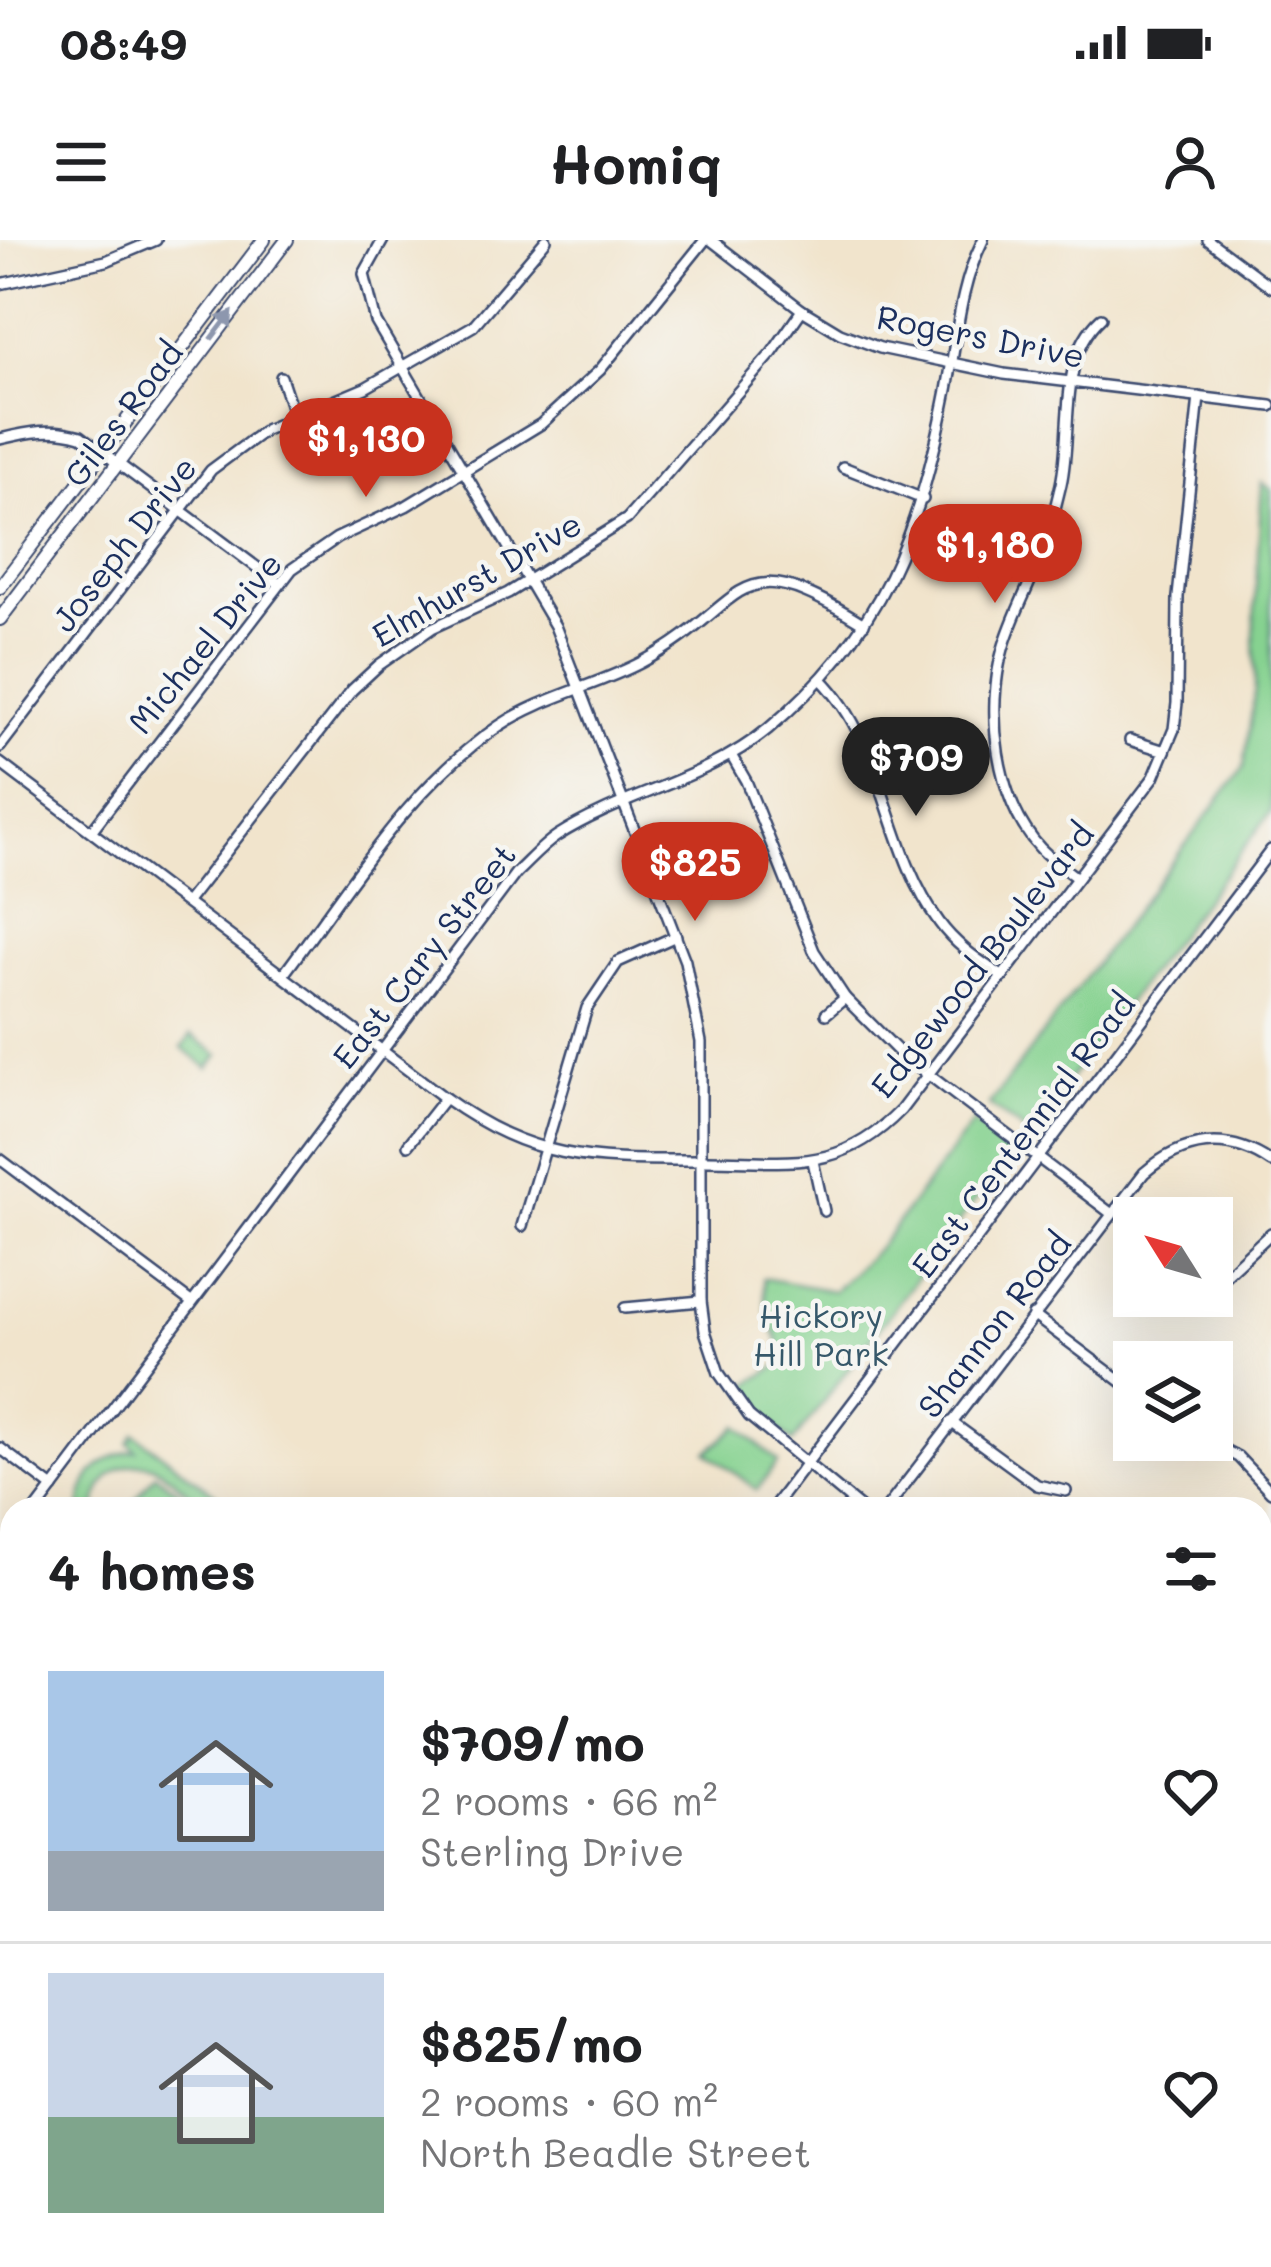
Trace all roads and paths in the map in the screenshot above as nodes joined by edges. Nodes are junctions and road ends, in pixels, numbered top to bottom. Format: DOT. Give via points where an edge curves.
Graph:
graph roads {
  1 [pos="156,240"];
  2 [pos="264,240"];
  3 [pos="286,240"];
  4 [pos="382,240"];
  5 [pos="546,240"];
  6 [pos="708,240"];
  7 [pos="983,240"];
  8 [pos="1208,240"];
  9 [pos="0,284"];
  10 [pos="1271,287"];
  11 [pos="802,310"];
  12 [pos="1101,318"];
  13 [pos="952,363"];
  14 [pos="400,368"];
  15 [pos="281,377"];
  16 [pos="1072,382"];
  17 [pos="1199,397"];
  18 [pos="1271,406"];
  19 [pos="294,416"];
  20 [pos="0,439"];
  21 [pos="103,452"];
  22 [pos="118,463"];
  23 [pos="843,466"];
  24 [pos="463,472"];
  25 [pos="923,499"];
  26 [pos="180,509"];
  27 [pos="528,580"];
  28 [pos="278,583"];
  29 [pos="0,587"];
  30 [pos="0,619"];
  31 [pos="864,624"];
  32 [pos="821,679"];
  33 [pos="580,690"];
  34 [pos="1130,740"];
  35 [pos="0,747"];
  36 [pos="1165,751"];
  37 [pos="731,755"];
  38 [pos="0,763"];
  39 [pos="625,804"];
  40 [pos="92,830"];
  41 [pos="1271,850"];
  42 [pos="1267,864"];
  43 [pos="1077,878"];
  44 [pos="188,902"];
  45 [pos="676,936"];
  46 [pos="283,975"];
  47 [pos="1003,977"];
  48 [pos="845,998"];
  49 [pos="826,1014"];
  50 [pos="381,1049"];
  51 [pos="929,1075"];
  52 [pos="445,1098"];
  53 [pos="408,1145"];
  54 [pos="546,1149"];
  55 [pos="1037,1157"];
  56 [pos="0,1159"];
  57 [pos="700,1160"];
  58 [pos="813,1161"];
  59 [pos="1271,1162"];
  60 [pos="824,1211"];
  61 [pos="1112,1214"];
  62 [pos="522,1226"];
  63 [pos="1271,1233"];
  64 [pos="1233,1268"];
  65 [pos="701,1301"];
  66 [pos="191,1302"];
  67 [pos="626,1308"];
  68 [pos="1033,1315"];
  69 [pos="1113,1375"];
  70 [pos="951,1422"];
  71 [pos="0,1448"];
  72 [pos="1233,1454"];
  73 [pos="806,1466"];
  74 [pos="53,1488"];
  75 [pos="1066,1491"];
  76 [pos="1271,1492"];
  77 [pos="46,1497"];
  78 [pos="781,1497"];
  79 [pos="846,1497"];
  80 [pos="895,1497"];
  1 -- 9 [label="street" via="106,261"];
  2 -- 21 [label="main road, Giles Road"];
  22 -- 3 [label="main road, Giles Road, one-way"];
  4 -- 14 [label="street" via="364,274"];
  5 -- 14 [label="street, Joseph Drive" via="473,326"];
  6 -- 11 [label="street, Rogers Drive"];
  6 -- 24 [label="street, Michael Drive" via="571,399"];
  7 -- 13 [label="street, East Cary Street"];
  8 -- 10 [label="street"];
  11 -- 13 [label="street, Rogers Drive" via="880,348"];
  11 -- 27 [label="street, Elmhurst Drive" via="636,510"];
  12 -- 16 [label="street" via="1081,342"];
  13 -- 16 [label="street, Rogers Drive"];
  13 -- 25 [label="street, East Cary Street"];
  14 -- 19 [label="street, Joseph Drive"];
  14 -- 24 [label="street"];
  15 -- 19 [label="street"];
  16 -- 17 [label="street, Rogers Drive"];
  16 -- 43 [label="street" via="1062,479 1004,644 993,704 1000,760 1027,831"];
  17 -- 18 [label="street, Rogers Drive"];
  17 -- 36 [label="street, Edgewood Boulevard" via="1180,574 1178,704"];
  19 -- 26 [label="street, Joseph Drive" via="234,449"];
  20 -- 21 [label="street" via="63,430"];
  21 -- 22 [label="street"];
  21 -- 29 [label="main road, Giles Road"];
  22 -- 26 [label="street"];
  22 -- 30 [label="main road, Giles Road"];
  23 -- 25 [label="street"];
  24 -- 27 [label="street"];
  24 -- 28 [label="street, Michael Drive" via="337,538"];
  25 -- 31 [label="street, East Cary Street"];
  26 -- 28 [label="street"];
  26 -- 35 [label="street, Joseph Drive"];
  27 -- 33 [label="street"];
  27 -- 44 [label="street, Elmhurst Drive" via="432,628 352,690"];
  28 -- 40 [label="street, Michael Drive"];
  31 -- 32 [label="street, East Cary Street"];
  31 -- 33 [label="street" via="802,590 758,581 680,640"];
  32 -- 37 [label="street, East Cary Street"];
  32 -- 47 [label="street" via="853,718 922,896 959,946"];
  33 -- 39 [label="street"];
  33 -- 46 [label="street" via="504,723 438,775"];
  34 -- 36 [label="street"];
  36 -- 43 [label="street, Edgewood Boulevard"];
  37 -- 39 [label="street, East Cary Street"];
  37 -- 48 [label="street" via="807,936"];
  38 -- 40 [label="street, Edgewood Boulevard"];
  39 -- 45 [label="street"];
  39 -- 50 [label="street, East Cary Street" via="553,839 516,873"];
  40 -- 44 [label="street, Edgewood Boulevard"];
  41 -- 42 [label="street, East Centennial Road"];
  42 -- 55 [label="street, East Centennial Road"];
  43 -- 47 [label="street, Edgewood Boulevard"];
  44 -- 46 [label="street, Edgewood Boulevard"];
  45 -- 54 [label="street" via="618,962 599,986"];
  45 -- 57 [label="street" via="700,1042"];
  46 -- 50 [label="street, Edgewood Boulevard"];
  47 -- 51 [label="street, Edgewood Boulevard"];
  48 -- 49 [label="street"];
  48 -- 51 [label="street"];
  50 -- 52 [label="street, Edgewood Boulevard"];
  50 -- 66 [label="street, East Cary Street"];
  51 -- 55 [label="street"];
  51 -- 58 [label="street, Edgewood Boulevard" via="868,1138"];
  52 -- 53 [label="street"];
  52 -- 54 [label="street, Edgewood Boulevard"];
  54 -- 57 [label="street, Edgewood Boulevard" via="600,1161"];
  54 -- 62 [label="street"];
  55 -- 61 [label="street"];
  55 -- 73 [label="street, East Centennial Road"];
  56 -- 66 [label="street"];
  57 -- 58 [label="street, Edgewood Boulevard"];
  57 -- 65 [label="street"];
  58 -- 60 [label="street"];
  59 -- 61 [label="street, Shannon Road" via="1240,1145 1180,1148 1144,1173"];
  61 -- 68 [label="street, Shannon Road"];
  63 -- 64 [label="street"];
  65 -- 67 [label="street"];
  65 -- 73 [label="street" via="727,1388"];
  66 -- 74 [label="street, East Cary Street"];
  68 -- 69 [label="street"];
  68 -- 70 [label="street, Shannon Road"];
  70 -- 75 [label="street" via="1037,1486"];
  70 -- 80 [label="street, Shannon Road"];
  71 -- 74 [label="street"];
  72 -- 76 [label="street"];
  73 -- 78 [label="street, East Centennial Road"];
  73 -- 79 [label="street"];
  74 -- 77 [label="street, East Cary Street"];
}
